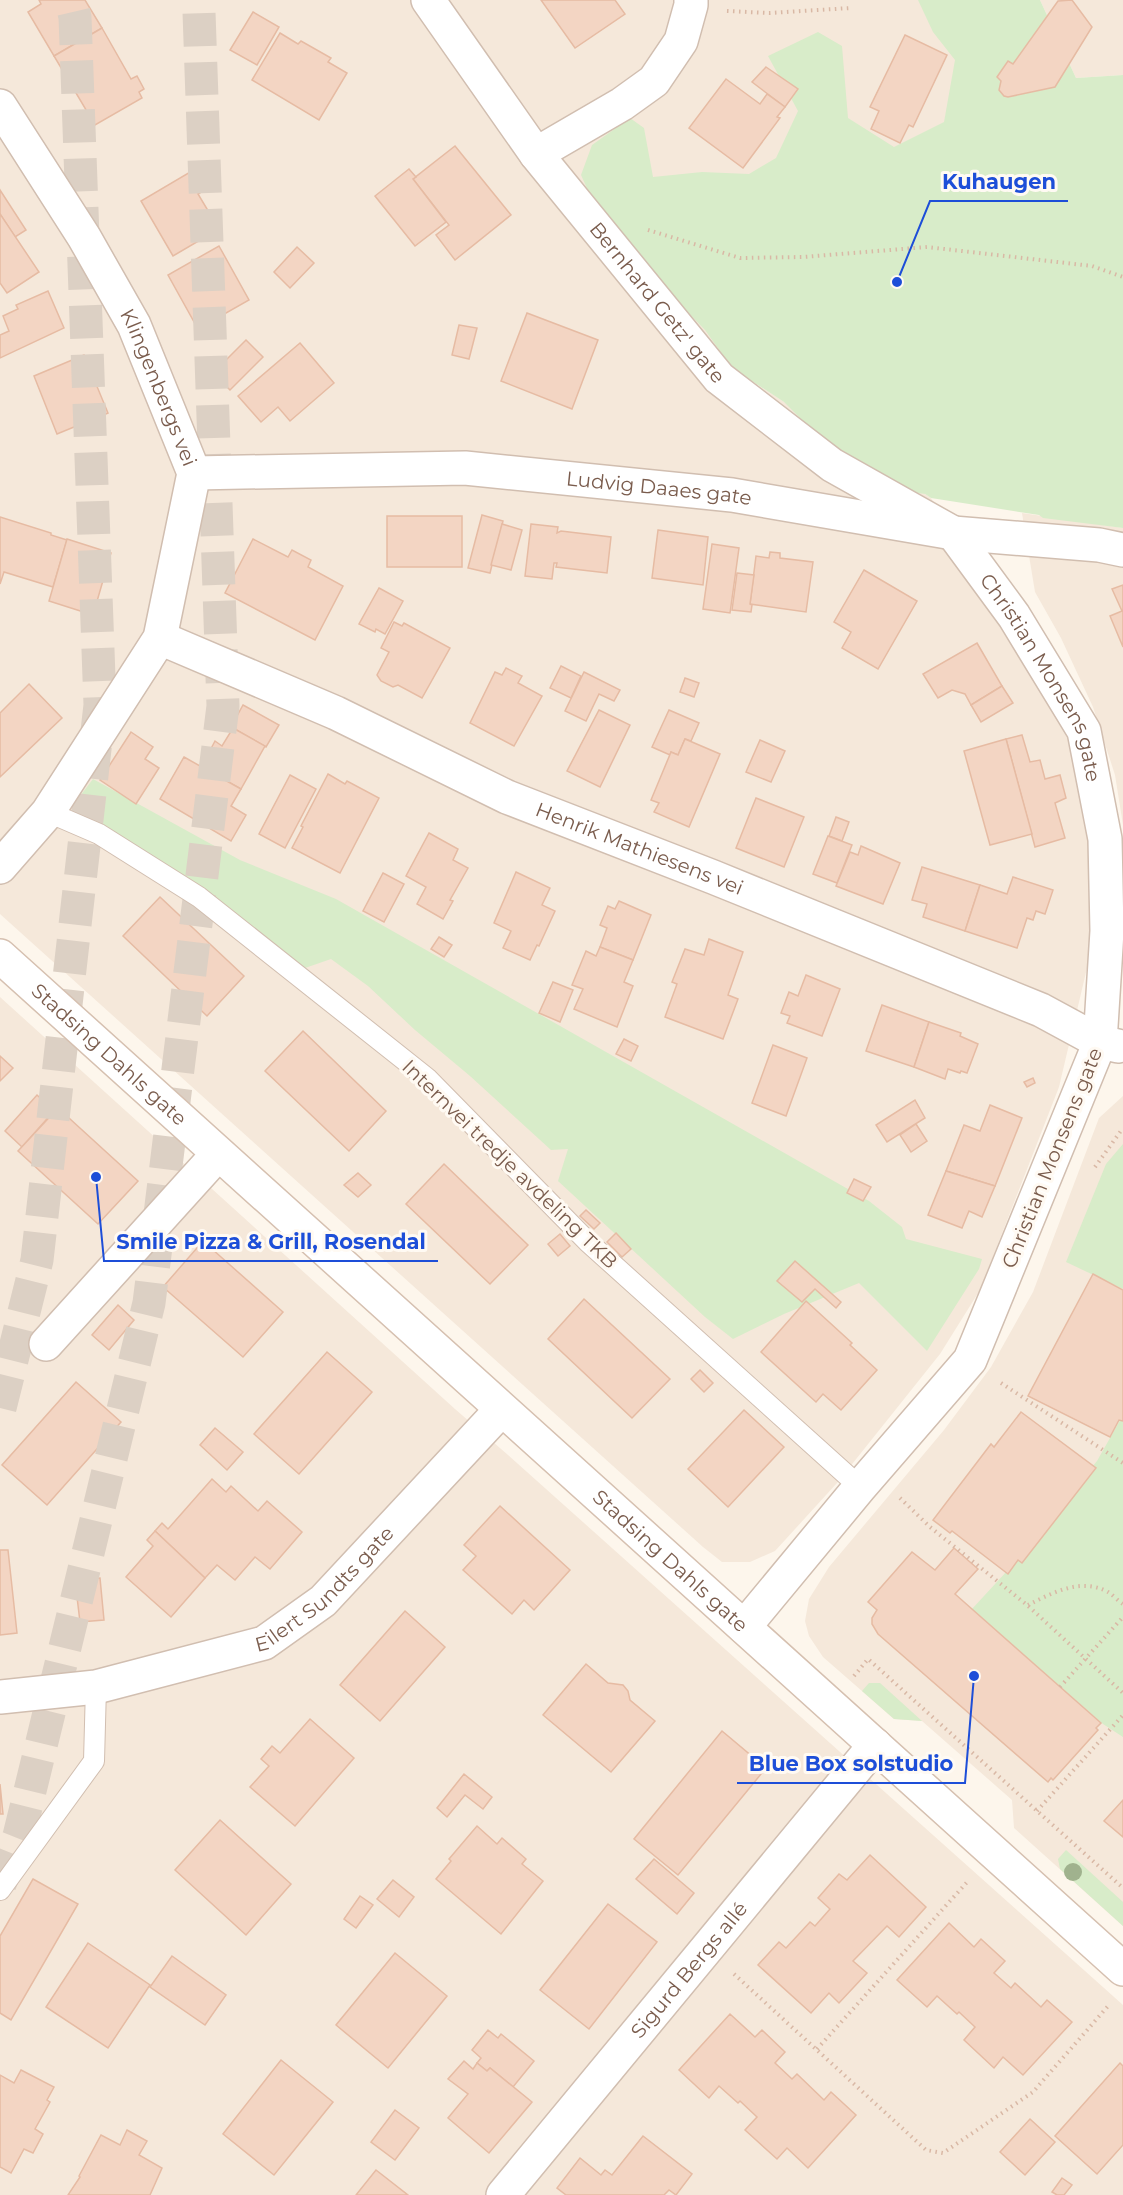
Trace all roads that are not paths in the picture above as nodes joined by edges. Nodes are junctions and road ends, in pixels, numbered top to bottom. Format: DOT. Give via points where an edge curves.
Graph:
graph roads {
  1 [pos="428,0"];
  2 [pos="691,3"];
  3 [pos="0,106"];
  4 [pos="536,154"];
  5 [pos="194,473"];
  6 [pos="953,533"];
  7 [pos="1123,550"];
  8 [pos="160,638"];
  9 [pos="48,812"];
  10 [pos="0,867"];
  11 [pos="0,956"];
  12 [pos="1112,1044"];
  13 [pos="218,1154"];
  14 [pos="45,1344"];
  15 [pos="501,1410"];
  16 [pos="860,1487"];
  17 [pos="744,1627"];
  18 [pos="96,1687"];
  19 [pos="0,1696"];
  20 [pos="875,1745"];
  21 [pos="0,1890"];
  22 [pos="1123,1969"];
  23 [pos="503,2195"];
  1 -- 4 [label="street, Bernhard Getz' gate"];
  2 -- 4 [label="street" via="681,40 654,81"];
  3 -- 5 [label="street, Klingenbergs vei" via="84,237 134,325"];
  4 -- 6 [label="street, Bernhard Getz' gate" via="719,378 832,465"];
  5 -- 6 [label="street, Ludvig Daaes gate" via="465,468 732,495"];
  5 -- 8 [label="street, Klingenbergs vei"];
  6 -- 7 [label="street, Ludvig Daaes gate"];
  6 -- 12 [label="street, Christian Monsens gate" via="1014,616 1084,731 1105,839"];
  8 -- 9 [label="street, Klingenbergs vei"];
  8 -- 12 [label="street, Henrik Mathiesens vei" via="336,713 507,797 1041,1010"];
  9 -- 10 [label="street, Klingenbergs vei"];
  9 -- 16 [label="lane, Internvei tredje avdeling TKB" via="99,834 199,897 427,1078 588,1242"];
  11 -- 13 [label="street, Stadsing Dahls gate"];
  12 -- 16 [label="street, Christian Monsens gate" via="970,1360"];
  13 -- 14 [label="street"];
  13 -- 15 [label="street, Stadsing Dahls gate"];
  15 -- 17 [label="street, Stadsing Dahls gate"];
  15 -- 18 [label="street, Eilert Sundts gate" via="322,1601 264,1643"];
  16 -- 17 [label="street, Christian Monsens gate"];
  17 -- 20 [label="street, Stadsing Dahls gate"];
  18 -- 19 [label="street, Eilert Sundts gate"];
  18 -- 21 [label="lane" via="94,1761"];
  20 -- 22 [label="street, Stadsing Dahls gate"];
  20 -- 23 [label="street, Sigurd Bergs allé"];
}
